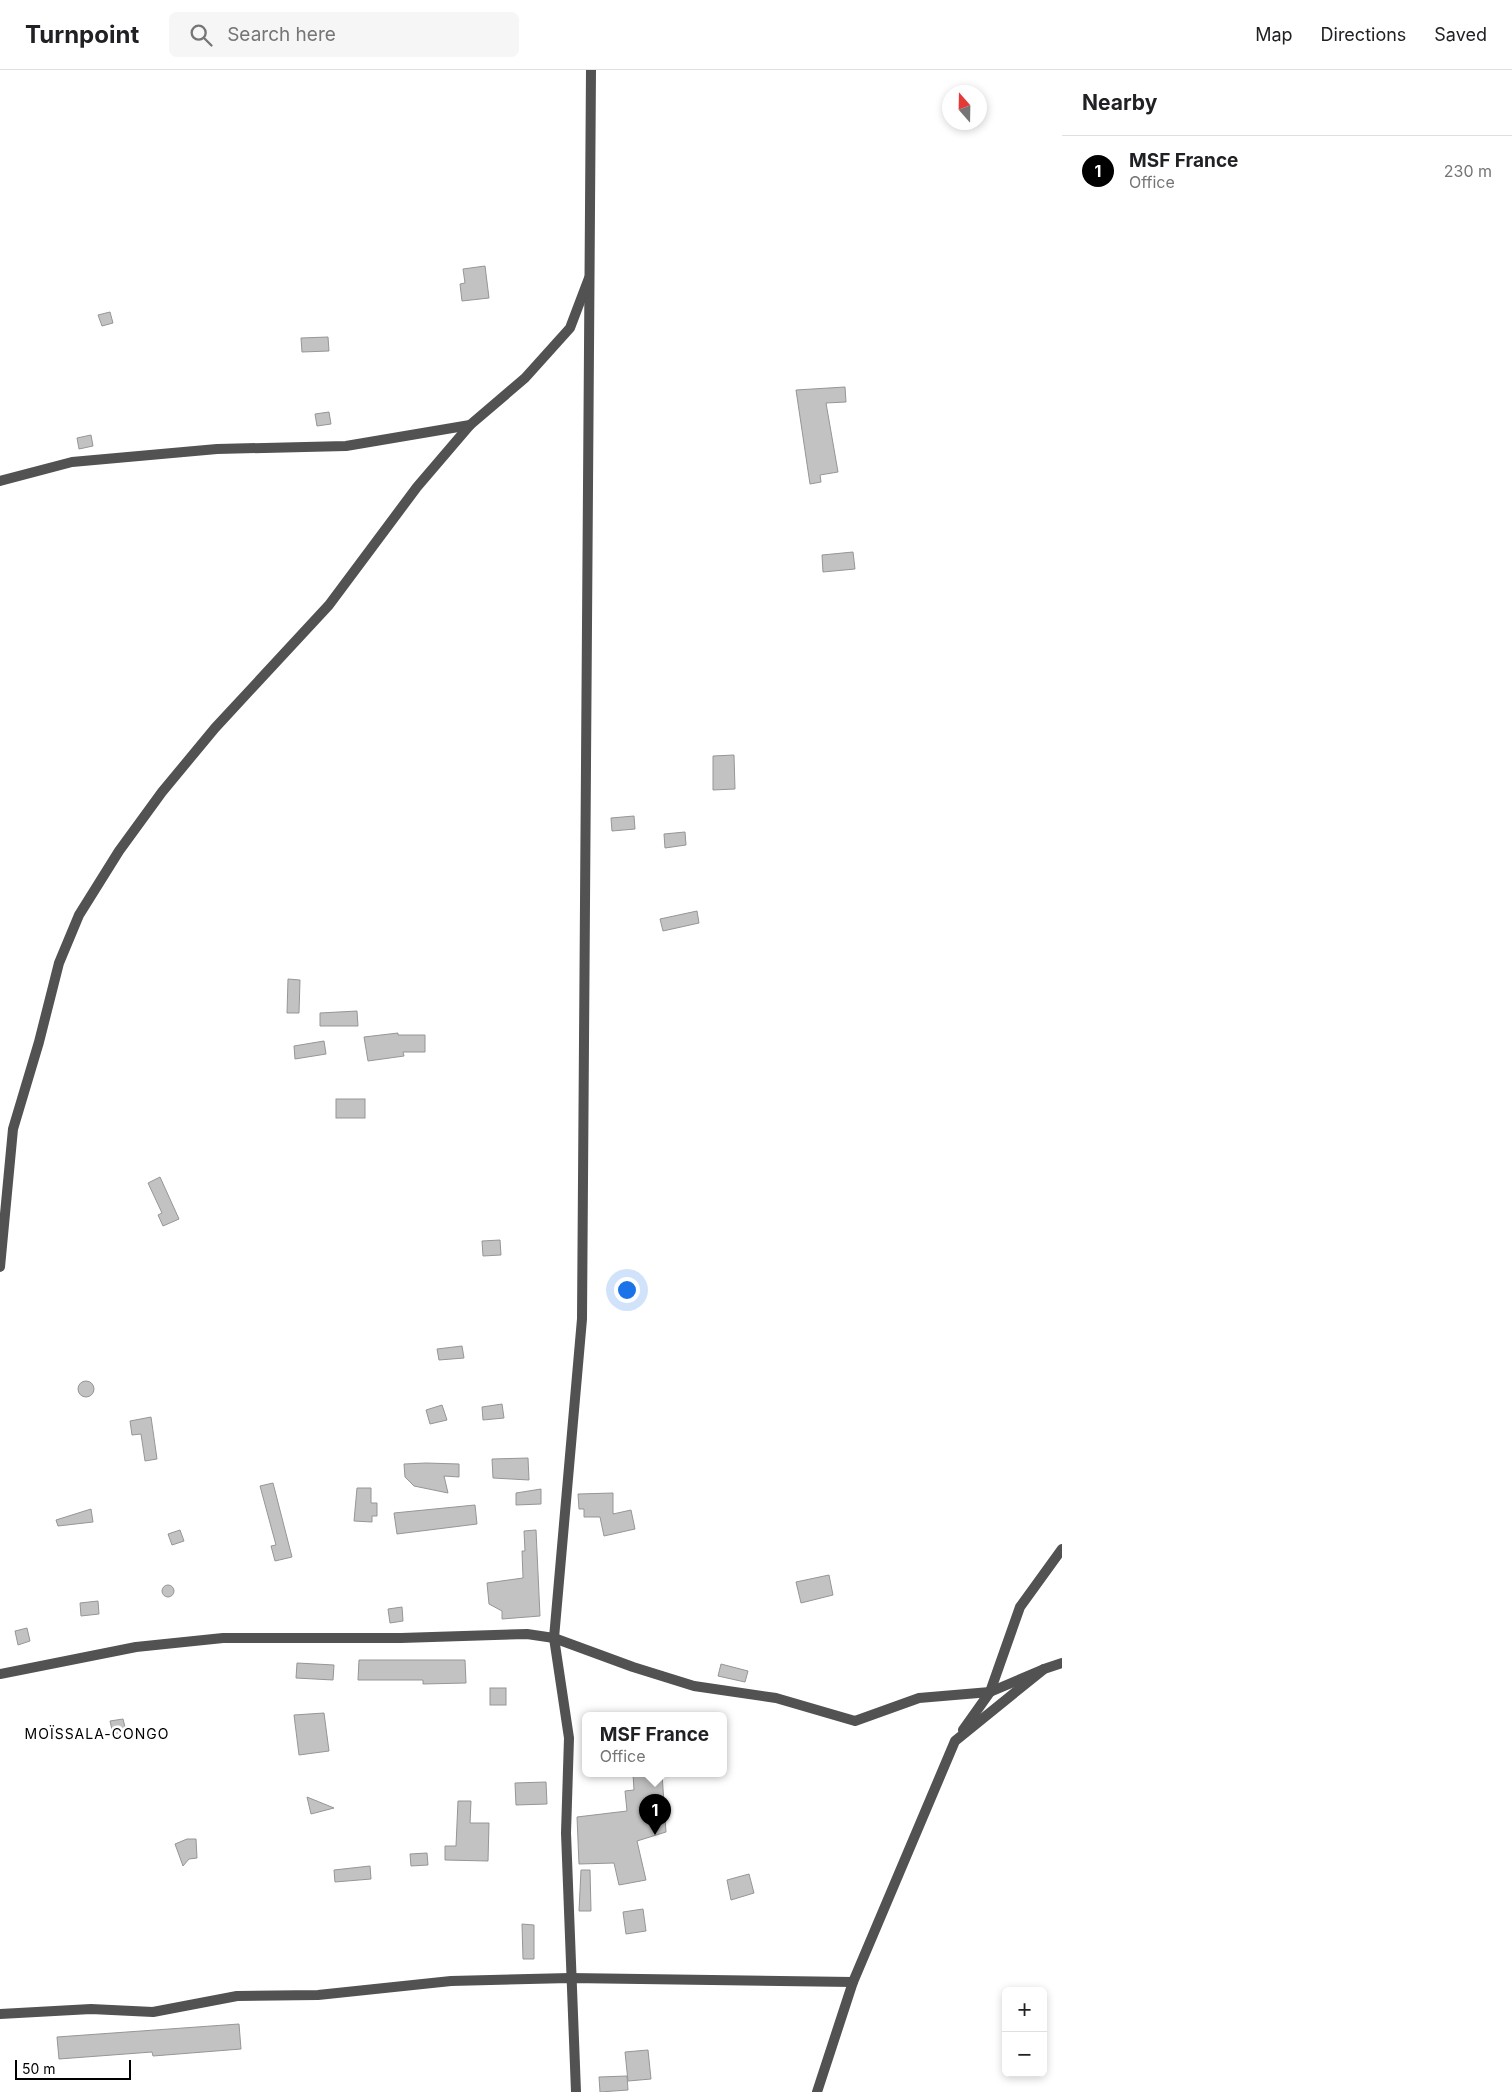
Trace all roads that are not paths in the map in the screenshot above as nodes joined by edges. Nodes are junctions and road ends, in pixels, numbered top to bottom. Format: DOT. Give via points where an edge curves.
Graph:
graph roads {
  1 [pos="591,70"];
  2 [pos="590,277"];
  3 [pos="470,425"];
  4 [pos="0,481"];
  5 [pos="0,1267"];
  6 [pos="1062,1549"];
  7 [pos="554,1638"];
  8 [pos="1062,1663"];
  9 [pos="1044,1669"];
  10 [pos="0,1674"];
  11 [pos="990,1692"];
  12 [pos="955,1741"];
  13 [pos="570,1978"];
  14 [pos="853,1982"];
  15 [pos="0,2014"];
  16 [pos="576,2092"];
  17 [pos="817,2092"];
  1 -- 2 [label="street"];
  2 -- 3 [label="street" via="570,328 525,378"];
  2 -- 7 [label="street" via="582,1319"];
  3 -- 4 [label="street" via="346,446 217,449 72,462"];
  3 -- 5 [label="street" via="417,487 329,605 215,728 162,792 119,851 79,916 59,963 13,1129"];
  6 -- 11 [label="street" via="1020,1607"];
  7 -- 10 [label="street" via="527,1634 223,1638 136,1647"];
  7 -- 11 [label="street" via="694,1686 776,1698 855,1721 919,1698"];
  7 -- 13 [label="street" via="568,1738 566,1833"];
  8 -- 9 [label="street"];
  9 -- 11 [label="street"];
  9 -- 12 [label="street"];
  11 -- 12 [label="street"];
  12 -- 14 [label="street"];
  13 -- 14 [label="street"];
  13 -- 15 [label="street" via="450,1981 318,1995 237,1996 153,2012 90,2009"];
  13 -- 16 [label="street"];
  14 -- 17 [label="street"];
}
